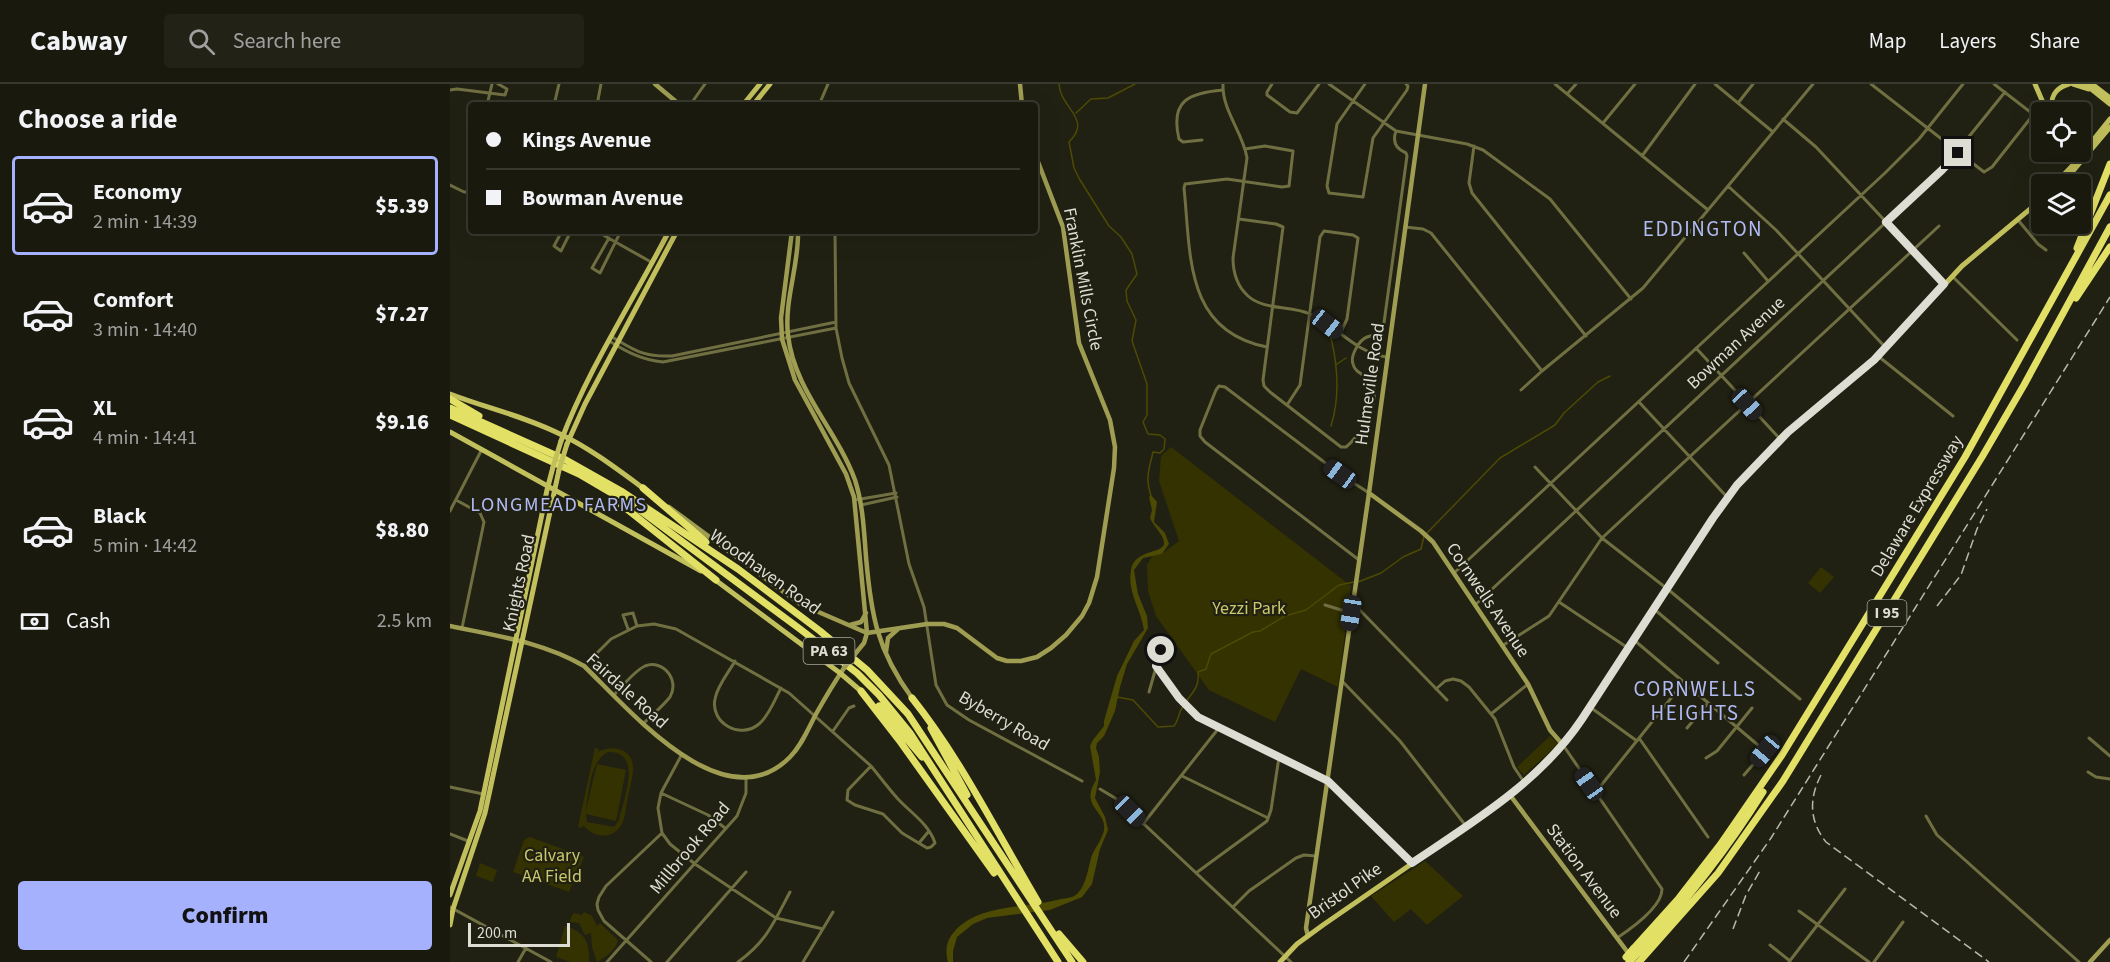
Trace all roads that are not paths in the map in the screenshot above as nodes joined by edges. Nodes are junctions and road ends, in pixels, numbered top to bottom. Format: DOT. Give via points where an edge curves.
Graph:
graph roads {
  1 [pos="492,84"];
  2 [pos="498,84"];
  3 [pos="559,84"];
  4 [pos="601,84"];
  5 [pos="655,84"];
  6 [pos="705,84"];
  7 [pos="759,84"];
  8 [pos="770,84"];
  9 [pos="828,84"];
  10 [pos="1020,84"];
  11 [pos="1223,84"];
  12 [pos="1272,84"];
  13 [pos="1318,84"];
  14 [pos="1329,84"];
  15 [pos="1365,84"];
  16 [pos="1406,84"];
  17 [pos="1425,84"];
  18 [pos="1555,84"];
  19 [pos="1576,84"];
  20 [pos="1635,84"];
  21 [pos="1695,84"];
  22 [pos="1715,84"];
  23 [pos="1752,84"];
  24 [pos="1813,84"];
  25 [pos="1871,84"];
  26 [pos="1963,84"];
  27 [pos="1994,84"];
  28 [pos="2035,84"];
  29 [pos="2071,84"];
  30 [pos="2085,84"];
  31 [pos="2095,87"];
  32 [pos="450,90"];
  33 [pos="1222,90"];
  34 [pos="2005,92"];
  35 [pos="489,93"];
  36 [pos="1567,94"];
  37 [pos="2109,100"];
  38 [pos="1353,101"];
  39 [pos="488,102"];
  40 [pos="555,102"];
  41 [pos="598,102"];
  42 [pos="676,102"];
  43 [pos="692,102"];
  44 [pos="745,102"];
  45 [pos="755,102"];
  46 [pos="820,102"];
  47 [pos="1022,102"];
  48 [pos="2043,102"];
  49 [pos="2052,102"];
  50 [pos="1737,103"];
  51 [pos="2031,113"];
  52 [pos="2031,118"];
  53 [pos="1783,119"];
  54 [pos="2110,119"];
  55 [pos="1383,123"];
  56 [pos="1603,123"];
  57 [pos="2110,127"];
  58 [pos="1927,128"];
  59 [pos="1396,131"];
  60 [pos="1773,132"];
  61 [pos="1417,136"];
  62 [pos="1202,140"];
  63 [pos="1474,146"];
  64 [pos="2091,146"];
  65 [pos="2091,146"];
  66 [pos="1245,149"];
  67 [pos="1958,153"];
  68 [pos="1642,156"];
  69 [pos="1038,162"];
  70 [pos="2073,162"];
  71 [pos="2079,162"];
  72 [pos="2110,164"];
  73 [pos="2063,174"];
  74 [pos="2070,174"];
  75 [pos="1244,182"];
  76 [pos="450,184"];
  77 [pos="1728,186"];
  78 [pos="468,192"];
  79 [pos="1860,195"];
  80 [pos="2110,195"];
  81 [pos="2031,209"];
  82 [pos="1708,210"];
  83 [pos="1239,219"];
  84 [pos="2018,220"];
  85 [pos="1886,222"];
  86 [pos="1939,226"];
  87 [pos="1405,227"];
  88 [pos="2110,227"];
  89 [pos="560,234"];
  90 [pos="570,234"];
  91 [pos="602,234"];
  92 [pos="620,234"];
  93 [pos="668,234"];
  94 [pos="674,234"];
  95 [pos="792,234"];
  96 [pos="798,234"];
  97 [pos="835,234"];
  98 [pos="609,238"];
  99 [pos="616,242"];
  100 [pos="2110,247"];
  101 [pos="1912,250"];
  102 [pos="2046,250"];
  103 [pos="1744,253"];
  104 [pos="1798,254"];
  105 [pos="653,263"];
  106 [pos="2067,273"];
  107 [pos="1952,275"];
  108 [pos="1767,281"];
  109 [pos="1824,282"];
  110 [pos="1944,284"];
  111 [pos="1631,299"];
  112 [pos="1273,306"];
  113 [pos="1849,308"];
  114 [pos="1310,314"];
  115 [pos="836,322"];
  116 [pos="2059,322"];
  117 [pos="836,328"];
  118 [pos="1340,334"];
  119 [pos="788,335"];
  120 [pos="782,336"];
  121 [pos="1586,336"];
  122 [pos="2017,340"];
  123 [pos="613,341"];
  124 [pos="1267,346"];
  125 [pos="1358,347"];
  126 [pos="1696,348"];
  127 [pos="1886,348"];
  128 [pos="1878,356"];
  129 [pos="1386,357"];
  130 [pos="1542,371"];
  131 [pos="1722,376"];
  132 [pos="1521,390"];
  133 [pos="450,394"];
  134 [pos="450,399"];
  135 [pos="1638,402"];
  136 [pos="1747,404"];
  137 [pos="1287,405"];
  138 [pos="450,408"];
  139 [pos="450,415"];
  140 [pos="1953,416"];
  141 [pos="1664,430"];
  142 [pos="450,432"];
  143 [pos="513,435"];
  144 [pos="1780,439"];
  145 [pos="565,440"];
  146 [pos="482,449"];
  147 [pos="1690,457"];
  148 [pos="1534,467"];
  149 [pos="568,469"];
  150 [pos="1550,484"];
  151 [pos="551,487"];
  152 [pos="643,489"];
  153 [pos="1369,493"];
  154 [pos="897,495"];
  155 [pos="1727,497"];
  156 [pos="456,500"];
  157 [pos="859,503"];
  158 [pos="450,511"];
  159 [pos="1575,511"];
  160 [pos="1602,538"];
  161 [pos="1359,560"];
  162 [pos="738,569"];
  163 [pos="1454,573"];
  164 [pos="716,580"];
  165 [pos="1666,589"];
  166 [pos="1559,602"];
  167 [pos="1353,603"];
  168 [pos="1475,604"];
  169 [pos="1325,605"];
  170 [pos="1654,609"];
  171 [pos="866,613"];
  172 [pos="1351,613"];
  173 [pos="927,624"];
  174 [pos="848,625"];
  175 [pos="450,626"];
  176 [pos="637,626"];
  177 [pos="462,628"];
  178 [pos="900,628"];
  179 [pos="628,629"];
  180 [pos="877,632"];
  181 [pos="867,633"];
  182 [pos="519,640"];
  183 [pos="1634,640"];
  184 [pos="1502,646"];
  185 [pos="1628,648"];
  186 [pos="1161,650"];
  187 [pos="888,660"];
  188 [pos="735,661"];
  189 [pos="1718,663"];
  190 [pos="584,666"];
  191 [pos="1156,666"];
  192 [pos="842,670"];
  193 [pos="1341,681"];
  194 [pos="1684,682"];
  195 [pos="1528,684"];
  196 [pos="781,688"];
  197 [pos="1436,689"];
  198 [pos="861,691"];
  199 [pos="1149,692"];
  200 [pos="614,695"];
  201 [pos="912,698"];
  202 [pos="1800,699"];
  203 [pos="1447,700"];
  204 [pos="1708,703"];
  205 [pos="854,706"];
  206 [pos="1590,707"];
  207 [pos="1752,708"];
  208 [pos="1491,714"];
  209 [pos="815,716"];
  210 [pos="644,723"];
  211 [pos="1737,727"];
  212 [pos="1219,728"];
  213 [pos="1687,728"];
  214 [pos="833,731"];
  215 [pos="2089,738"];
  216 [pos="1775,739"];
  217 [pos="1638,740"];
  218 [pos="1563,745"];
  219 [pos="1765,751"];
  220 [pos="682,754"];
  221 [pos="2110,756"];
  222 [pos="1279,757"];
  223 [pos="1706,758"];
  224 [pos="871,766"];
  225 [pos="2088,772"];
  226 [pos="1744,775"];
  227 [pos="1182,776"];
  228 [pos="746,777"];
  229 [pos="2110,779"];
  230 [pos="1082,781"];
  231 [pos="1328,781"];
  232 [pos="1524,782"];
  233 [pos="450,787"];
  234 [pos="947,789"];
  235 [pos="1100,789"];
  236 [pos="1595,792"];
  237 [pos="662,793"];
  238 [pos="487,794"];
  239 [pos="1510,795"];
  240 [pos="1926,816"];
  241 [pos="1268,818"];
  242 [pos="1143,824"];
  243 [pos="1466,826"];
  244 [pos="725,828"];
  245 [pos="929,831"];
  246 [pos="662,833"];
  247 [pos="450,834"];
  248 [pos="1708,837"];
  249 [pos="992,839"];
  250 [pos="468,841"];
  251 [pos="919,843"];
  252 [pos="1316,856"];
  253 [pos="1412,863"];
  254 [pos="695,864"];
  255 [pos="746,872"];
  256 [pos="1196,873"];
  257 [pos="732,888"];
  258 [pos="1845,889"];
  259 [pos="790,892"];
  260 [pos="450,895"];
  261 [pos="1036,902"];
  262 [pos="1017,905"];
  263 [pos="1233,907"];
  264 [pos="451,908"];
  265 [pos="1799,911"];
  266 [pos="833,912"];
  267 [pos="1042,912"];
  268 [pos="1024,915"];
  269 [pos="776,918"];
  270 [pos="1904,922"];
  271 [pos="1816,924"];
  272 [pos="450,925"];
  273 [pos="1050,927"];
  274 [pos="824,929"];
  275 [pos="1308,936"];
  276 [pos="1617,938"];
  277 [pos="2110,940"];
  278 [pos="627,941"];
  279 [pos="1770,945"];
  280 [pos="526,948"];
  281 [pos="1285,956"];
  282 [pos="1638,957"];
  283 [pos="1625,960"];
  284 [pos="518,962"];
  285 [pos="551,962"];
  286 [pos="607,962"];
  287 [pos="651,962"];
  288 [pos="667,962"];
  289 [pos="738,962"];
  290 [pos="803,962"];
  291 [pos="1056,962"];
  292 [pos="1072,962"];
  293 [pos="1082,962"];
  294 [pos="1280,962"];
  295 [pos="1291,962"];
  296 [pos="1790,962"];
  297 [pos="1869,962"];
  298 [pos="1874,962"];
  299 [pos="2079,962"];
  300 [pos="2090,962"];
  1 -- 35 [label="street"];
  2 -- 35 [label="street" via="507,89 505,95"];
  3 -- 40 [label="street"];
  4 -- 41 [label="street"];
  5 -- 42 [label="street"];
  6 -- 43 [label="street"];
  7 -- 44 [label="main road"];
  8 -- 45 [label="main road"];
  9 -- 46 [label="street"];
  10 -- 47 [label="street"];
  11 -- 33 [label="street"];
  12 -- 13 [label="street" via="1267,95 1297,113"];
  14 -- 38 [label="street"];
  15 -- 38 [label="street"];
  16 -- 55 [label="street" via="1407,90"];
  17 -- 61 [label="street, Hulmeville Road"];
  18 -- 36 [label="street"];
  19 -- 36 [label="street"];
  20 -- 56 [label="street"];
  21 -- 68 [label="street"];
  22 -- 50 [label="street"];
  23 -- 50 [label="street"];
  24 -- 53 [label="street"];
  25 -- 58 [label="street"];
  26 -- 58 [label="street"];
  27 -- 34 [label="street"];
  28 -- 48 [label="main road"];
  29 -- 31 [label="main road"];
  29 -- 49 [label="main road" via="2060,88"];
  30 -- 31 [label="main road"];
  31 -- 37 [label="main road"];
  32 -- 35 [label="street"];
  33 -- 62 [label="street" via="1191,96 1178,109 1179,139"];
  33 -- 66 [label="street"];
  34 -- 51 [label="street"];
  34 -- 67 [label="street, Bowman Avenue"];
  35 -- 39 [label="street"];
  36 -- 56 [label="street"];
  38 -- 55 [label="street"];
  38 -- 55 [label="street" via="1336,128 1329,193 1363,197 1372,142"];
  50 -- 60 [label="street"];
  52 -- 67 [label="street" via="1986,172"];
  53 -- 60 [label="street"];
  53 -- 79 [label="street" via="1816,147"];
  54 -- 64 [label="main road"];
  55 -- 59 [label="street"];
  56 -- 68 [label="street"];
  57 -- 65 [label="main road"];
  58 -- 67 [label="street"];
  58 -- 79 [label="street"];
  59 -- 61 [label="street"];
  59 -- 125 [label="street" via="1396,145 1407,156 1381,336 1367,337"];
  60 -- 77 [label="street"];
  61 -- 63 [label="street"];
  61 -- 87 [label="street, Hulmeville Road"];
  63 -- 111 [label="street" via="1550,199"];
  63 -- 121 [label="street" via="1469,183 1472,193"];
  66 -- 75 [label="street"];
  66 -- 75 [label="street" via="1265,146 1294,153 1288,187"];
  67 -- 85 [label="street, Bowman Avenue"];
  68 -- 82 [label="street"];
  69 -- 173 [label="street, Franklin Mills Circle" via="1064,227 1079,343 1107,411 1115,447 1096,577 1089,603 1075,626 1051,648 1021,662 997,658 951,625"];
  70 -- 73 [label="main road"];
  71 -- 74 [label="main road"];
  72 -- 106 [label="highway"];
  75 -- 83 [label="street"];
  75 -- 124 [label="street" via="1218,179 1184,186 1192,266 1198,293 1215,320 1235,336"];
  76 -- 78 [label="street"];
  77 -- 82 [label="street"];
  77 -- 104 [label="street"];
  79 -- 85 [label="street"];
  79 -- 104 [label="street"];
  80 -- 106 [label="highway, Delaware Expressway / I 95"];
  81 -- 84 [label="main road, Bristol Pike"];
  82 -- 111 [label="street"];
  83 -- 112 [label="street" via="1233,258 1237,281 1252,299"];
  83 -- 112 [label="street" via="1283,227"];
  84 -- 102 [label="street"];
  84 -- 107 [label="main road, Bristol Pike"];
  85 -- 101 [label="street"];
  85 -- 109 [label="street, Bowman Avenue"];
  86 -- 101 [label="street"];
  87 -- 129 [label="street, Hulmeville Road"];
  87 -- 130 [label="street" via="1431,233"];
  88 -- 116 [label="highway, Delaware Expressway / I 95"];
  89 -- 90 [label="street" via="554,246 561,251"];
  91 -- 98 [label="street"];
  92 -- 99 [label="street"];
  93 -- 105 [label="main road, Knights Road"];
  94 -- 123 [label="main road, Knights Road"];
  95 -- 120 [label="street"];
  96 -- 119 [label="street" via="787,314"];
  97 -- 115 [label="street, Byberry Road"];
  98 -- 99 [label="street"];
  98 -- 99 [label="street" via="592,268 600,273"];
  99 -- 105 [label="street"];
  100 -- 116 [label="highway"];
  101 -- 110 [label="street"];
  101 -- 113 [label="street"];
  103 -- 108 [label="street"];
  104 -- 108 [label="street"];
  104 -- 109 [label="street"];
  105 -- 123 [label="main road, Knights Road"];
  106 -- 282 [label="highway, Delaware Expressway / I 95" via="1965,457 1730,844"];
  107 -- 110 [label="main road, Bristol Pike"];
  107 -- 122 [label="street"];
  108 -- 126 [label="street"];
  109 -- 113 [label="street"];
  109 -- 131 [label="street, Bowman Avenue"];
  110 -- 127 [label="main road, Bristol Pike"];
  111 -- 121 [label="street"];
  112 -- 114 [label="street"];
  112 -- 124 [label="street"];
  113 -- 127 [label="street"];
  113 -- 136 [label="street"];
  114 -- 118 [label="street"];
  114 -- 118 [label="street" via="1322,233 1357,236 1347,319"];
  114 -- 137 [label="street" via="1300,385"];
  115 -- 117 [label="street, Byberry Road"];
  115 -- 119 [label="street"];
  116 -- 282 [label="highway, Delaware Expressway / I 95" via="1982,457 1778,788 1718,873"];
  117 -- 119 [label="street"];
  117 -- 154 [label="street, Byberry Road" via="849,383 888,462"];
  118 -- 125 [label="street"];
  119 -- 120 [label="street"];
  119 -- 157 [label="street" via="805,388 845,458"];
  120 -- 123 [label="street" via="663,362 634,356"];
  120 -- 157 [label="street" via="795,380"];
  121 -- 130 [label="street"];
  123 -- 145 [label="main road, Knights Road"];
  124 -- 137 [label="street" via="1263,383"];
  125 -- 129 [label="street"];
  125 -- 137 [label="street" via="1353,364 1371,382 1373,393 1367,420 1349,446 1341,447"];
  126 -- 131 [label="street"];
  126 -- 135 [label="street"];
  127 -- 128 [label="main road, Bristol Pike"];
  128 -- 140 [label="street"];
  128 -- 144 [label="main road, Bristol Pike"];
  129 -- 153 [label="street, Hulmeville Road"];
  130 -- 132 [label="street"];
  131 -- 136 [label="street"];
  131 -- 141 [label="street, Bowman Avenue"];
  133 -- 145 [label="main road, Woodhaven Road" via="530,421"];
  134 -- 143 [label="highway"];
  135 -- 141 [label="street"];
  135 -- 150 [label="street"];
  136 -- 144 [label="street"];
  136 -- 147 [label="street"];
  138 -- 143 [label="highway, Woodhaven Road / PA 63"];
  139 -- 149 [label="highway, Woodhaven Road / PA 63"];
  141 -- 147 [label="street"];
  141 -- 159 [label="street, Bowman Avenue"];
  142 -- 146 [label="main road, Woodhaven Road"];
  143 -- 162 [label="highway, Woodhaven Road / PA 63" via="566,459 621,491"];
  144 -- 155 [label="main road, Bristol Pike"];
  145 -- 151 [label="main road, Knights Road, bridge"];
  145 -- 152 [label="main road, Woodhaven Road" via="596,455"];
  146 -- 151 [label="main road, Woodhaven Road"];
  146 -- 156 [label="street"];
  147 -- 155 [label="street"];
  147 -- 160 [label="street"];
  148 -- 150 [label="street"];
  149 -- 164 [label="highway" via="618,501"];
  149 -- 234 [label="highway, Woodhaven Road / PA 63" via="655,520 857,673 900,718"];
  150 -- 159 [label="street"];
  150 -- 163 [label="street"];
  151 -- 164 [label="main road, Woodhaven Road"];
  151 -- 182 [label="main road, Knights Road"];
  152 -- 162 [label="highway"];
  152 -- 174 [label="street, Woodhaven Road" via="801,604"];
  153 -- 161 [label="street, Hulmeville Road"];
  153 -- 161 [label="street, Cornwells Avenue" via="1219,386 1200,436"];
  153 -- 163 [label="street, Cornwells Avenue" via="1425,534"];
  154 -- 157 [label="street"];
  154 -- 173 [label="street, Byberry Road" via="909,564"];
  155 -- 165 [label="main road, Bristol Pike"];
  156 -- 158 [label="street"];
  156 -- 177 [label="street" via="480,513 484,522"];
  157 -- 171 [label="street"];
  157 -- 180 [label="street"];
  159 -- 160 [label="street"];
  159 -- 168 [label="street, Bowman Avenue"];
  160 -- 165 [label="street"];
  160 -- 166 [label="street"];
  161 -- 167 [label="street, Hulmeville Road"];
  162 -- 249 [label="highway, Woodhaven Road / PA 63" via="820,631 888,691 908,714"];
  163 -- 168 [label="street, Cornwells Avenue"];
  164 -- 192 [label="main road, Woodhaven Road"];
  165 -- 170 [label="main road, Bristol Pike"];
  165 -- 202 [label="street"];
  166 -- 184 [label="street" via="1549,616"];
  166 -- 185 [label="street"];
  167 -- 172 [label="street, Hulmeville Road"];
  167 -- 197 [label="street"];
  168 -- 184 [label="street, Cornwells Avenue"];
  169 -- 172 [label="street"];
  170 -- 183 [label="main road, Bristol Pike"];
  170 -- 189 [label="street"];
  171 -- 174 [label="street" via="859,623"];
  171 -- 181 [label="street"];
  172 -- 193 [label="street, Hulmeville Road"];
  173 -- 178 [label="street"];
  173 -- 230 [label="street, Byberry Road" via="936,685 947,705"];
  174 -- 181 [label="street, Woodhaven Road"];
  175 -- 177 [label="street, Fairdale Road"];
  176 -- 179 [label="street"];
  176 -- 179 [label="street" via="633,613 623,615"];
  176 -- 188 [label="street" via="654,624 676,629"];
  177 -- 182 [label="street, Fairdale Road"];
  178 -- 180 [label="street"];
  178 -- 187 [label="street" via="886,642"];
  179 -- 190 [label="street" via="611,639"];
  180 -- 181 [label="street"];
  180 -- 187 [label="street"];
  181 -- 192 [label="street, bridge" via="864,643"];
  182 -- 190 [label="street, Fairdale Road" via="556,651"];
  182 -- 238 [label="main road, Knights Road"];
  183 -- 185 [label="main road, Bristol Pike"];
  183 -- 194 [label="street"];
  184 -- 195 [label="street, Cornwells Avenue"];
  185 -- 206 [label="main road, Bristol Pike"];
  186 -- 191 [label="street"];
  187 -- 201 [label="street"];
  188 -- 196 [label="street"];
  188 -- 196 [label="street" via="715,697 716,713 728,727 746,730 759,725"];
  190 -- 200 [label="street, Fairdale Road"];
  191 -- 199 [label="street"];
  191 -- 212 [label="street" via="1186,706"];
  192 -- 198 [label="main road, Woodhaven Road"];
  192 -- 209 [label="street"];
  193 -- 231 [label="street, Hulmeville Road"];
  193 -- 243 [label="street" via="1400,741"];
  194 -- 204 [label="street"];
  194 -- 217 [label="street"];
  195 -- 208 [label="street"];
  195 -- 218 [label="street, Cornwells Avenue" via="1550,730"];
  196 -- 209 [label="street"];
  197 -- 203 [label="street"];
  197 -- 208 [label="street" via="1450,680 1461,681"];
  198 -- 234 [label="highway" via="893,722"];
  198 -- 262 [label="highway"];
  200 -- 210 [label="street, Fairdale Road"];
  200 -- 210 [label="street" via="642,667 652,664 666,669 673,681 670,696"];
  201 -- 249 [label="highway"];
  201 -- 261 [label="highway" via="956,758"];
  204 -- 211 [label="street"];
  204 -- 213 [label="street"];
  205 -- 214 [label="street"];
  206 -- 217 [label="street"];
  206 -- 218 [label="main road, Bristol Pike"];
  207 -- 211 [label="street"];
  208 -- 232 [label="street"];
  209 -- 214 [label="street"];
  209 -- 228 [label="street" via="788,759 766,772"];
  210 -- 220 [label="street, Fairdale Road"];
  211 -- 219 [label="street"];
  211 -- 223 [label="street"];
  212 -- 222 [label="street"];
  212 -- 227 [label="street"];
  214 -- 224 [label="street"];
  215 -- 221 [label="street"];
  216 -- 219 [label="street"];
  217 -- 236 [label="street"];
  217 -- 248 [label="street"];
  218 -- 232 [label="main road, Bristol Pike"];
  218 -- 236 [label="street, Cornwells Avenue"];
  219 -- 226 [label="street"];
  220 -- 228 [label="street, Fairdale Road" via="716,772"];
  220 -- 237 [label="street"];
  222 -- 231 [label="street"];
  222 -- 241 [label="street"];
  224 -- 245 [label="street"];
  224 -- 251 [label="street" via="848,790 847,800 883,814 898,830"];
  225 -- 229 [label="street"];
  227 -- 241 [label="street"];
  227 -- 242 [label="street"];
  228 -- 244 [label="street, Millbrook Road" via="741,810"];
  231 -- 252 [label="street, Hulmeville Road"];
  231 -- 253 [label="street"];
  232 -- 239 [label="main road, Bristol Pike"];
  233 -- 238 [label="street"];
  234 -- 262 [label="highway, Woodhaven Road / PA 63"];
  235 -- 242 [label="street"];
  236 -- 276 [label="street, Cornwells Avenue" via="1661,886 1659,901"];
  237 -- 244 [label="street" via="708,815"];
  237 -- 246 [label="street" via="658,817"];
  238 -- 250 [label="main road, Knights Road"];
  238 -- 264 [label="main road, Knights Road" via="485,813"];
  239 -- 243 [label="main road, Bristol Pike"];
  239 -- 276 [label="street, Station Avenue"];
  240 -- 299 [label="street" via="1937,835"];
  241 -- 256 [label="street"];
  242 -- 256 [label="street"];
  243 -- 253 [label="main road, Bristol Pike"];
  244 -- 254 [label="street, Millbrook Road"];
  245 -- 251 [label="street"];
  245 -- 251 [label="street" via="933,846 927,848"];
  246 -- 254 [label="street"];
  246 -- 278 [label="street" via="599,897 600,916"];
  247 -- 250 [label="street"];
  249 -- 261 [label="highway, Woodhaven Road / PA 63"];
  250 -- 260 [label="main road, Knights Road"];
  252 -- 263 [label="street" via="1296,858"];
  252 -- 275 [label="street, Hulmeville Road"];
  253 -- 275 [label="main road, Bristol Pike"];
  254 -- 257 [label="street"];
  254 -- 278 [label="street, Millbrook Road"];
  255 -- 257 [label="street"];
  256 -- 263 [label="street"];
  257 -- 269 [label="street"];
  257 -- 288 [label="street"];
  258 -- 271 [label="street"];
  259 -- 269 [label="street"];
  261 -- 267 [label="highway, Woodhaven Road / PA 63"];
  262 -- 268 [label="highway, Woodhaven Road / PA 63"];
  263 -- 281 [label="street"];
  264 -- 272 [label="main road, Knights Road"];
  264 -- 280 [label="street"];
  265 -- 271 [label="street"];
  266 -- 274 [label="street"];
  267 -- 273 [label="highway, Woodhaven Road / PA 63"];
  267 -- 293 [label="highway"];
  268 -- 291 [label="highway"];
  268 -- 291 [label="highway, Woodhaven Road / PA 63"];
  269 -- 274 [label="street"];
  269 -- 289 [label="street" via="759,946"];
  270 -- 298 [label="street"];
  271 -- 296 [label="street"];
  271 -- 297 [label="street"];
  273 -- 292 [label="highway, Woodhaven Road / PA 63"];
  273 -- 293 [label="highway"];
  274 -- 290 [label="street"];
  275 -- 281 [label="main road, Bristol Pike"];
  276 -- 282 [label="street, Station Avenue"];
  277 -- 300 [label="street"];
  278 -- 286 [label="street, Millbrook Road"];
  278 -- 287 [label="street"];
  279 -- 296 [label="street"];
  280 -- 284 [label="street"];
  280 -- 285 [label="street"];
  281 -- 294 [label="main road, Bristol Pike"];
  281 -- 295 [label="street"];
  282 -- 283 [label="highway, bridge"];
}
